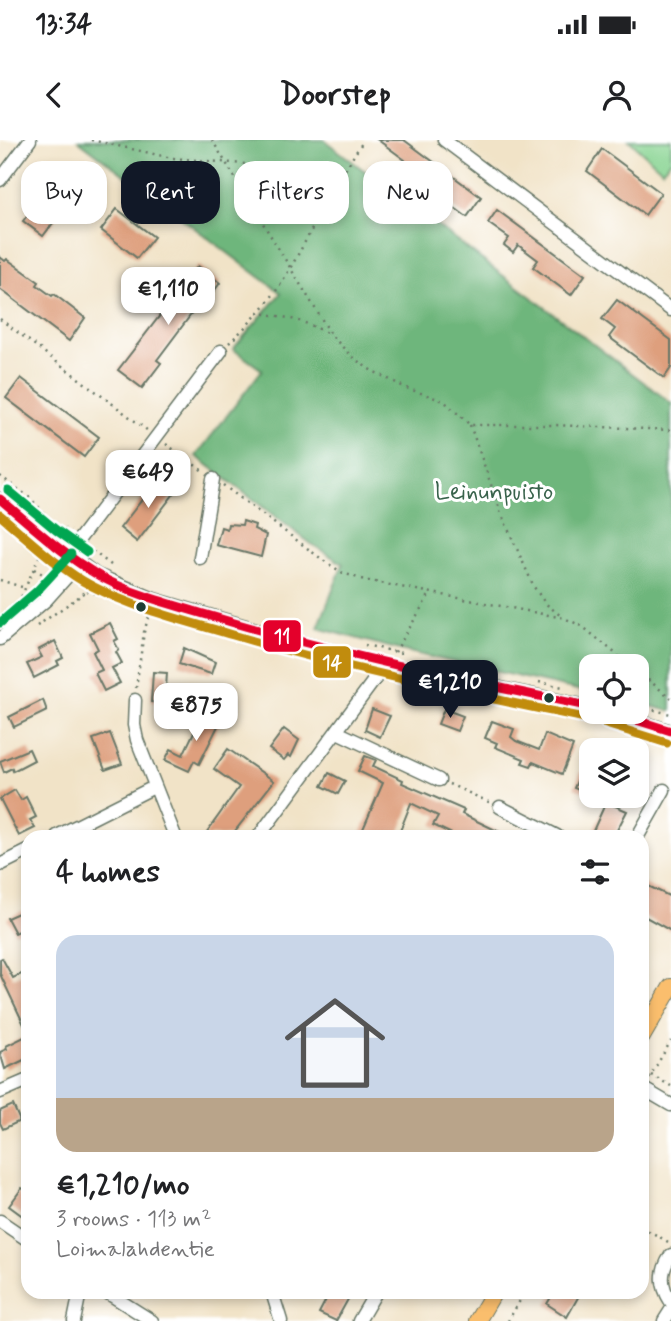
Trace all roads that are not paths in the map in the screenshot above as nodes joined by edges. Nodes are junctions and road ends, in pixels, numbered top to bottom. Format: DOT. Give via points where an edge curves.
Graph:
graph roads {
  1 [pos="30,140"];
  2 [pos="444,140"];
  3 [pos="0,180"];
  4 [pos="671,310"];
  5 [pos="222,351"];
  6 [pos="214,479"];
  7 [pos="0,499"];
  8 [pos="68,554"];
  9 [pos="200,558"];
  10 [pos="80,562"];
  11 [pos="0,639"];
  12 [pos="386,664"];
  13 [pos="135,700"];
  14 [pos="579,704"];
  15 [pos="649,723"];
  16 [pos="671,729"];
  17 [pos="337,732"];
  18 [pos="439,780"];
  19 [pos="154,787"];
  20 [pos="664,790"];
  21 [pos="500,807"];
  22 [pos="69,830"];
  23 [pos="172,830"];
  24 [pos="264,830"];
  25 [pos="545,830"];
  26 [pos="641,830"];
  27 [pos="21,854"];
  28 [pos="0,865"];
  29 [pos="671,987"];
  30 [pos="649,1025"];
  31 [pos="21,1085"];
  32 [pos="0,1092"];
  33 [pos="649,1092"];
  34 [pos="671,1105"];
  35 [pos="0,1221"];
  36 [pos="21,1235"];
  37 [pos="671,1255"];
  38 [pos="79,1299"];
  39 [pos="117,1299"];
  40 [pos="274,1299"];
  41 [pos="372,1299"];
  42 [pos="491,1299"];
  43 [pos="671,1302"];
  44 [pos="671,1310"];
  45 [pos="74,1321"];
  46 [pos="152,1321"];
  47 [pos="281,1321"];
  48 [pos="359,1321"];
  49 [pos="477,1321"];
  50 [pos="664,1321"];
  1 -- 3 [label="street"];
  2 -- 4 [label="street"];
  5 -- 8 [label="street"];
  6 -- 9 [label="street"];
  7 -- 8 [label="street"];
  8 -- 10 [label="street"];
  10 -- 11 [label="street" via="46,600"];
  10 -- 12 [label="street" via="97,575 154,599"];
  12 -- 14 [label="street"];
  12 -- 17 [label="street"];
  13 -- 19 [label="street" via="137,740"];
  15 -- 16 [label="street"];
  17 -- 18 [label="street"];
  17 -- 24 [label="street"];
  19 -- 22 [label="street"];
  19 -- 23 [label="street"];
  20 -- 26 [label="street"];
  21 -- 25 [label="street"];
  27 -- 28 [label="street"];
  29 -- 30 [label="main road"];
  31 -- 32 [label="street"];
  33 -- 34 [label="street"];
  35 -- 36 [label="street"];
  37 -- 43 [label="street" via="661,1280"];
  38 -- 45 [label="street"];
  39 -- 46 [label="street"];
  40 -- 47 [label="street"];
  41 -- 48 [label="street"];
  42 -- 49 [label="main road"];
  44 -- 50 [label="street"];
}
